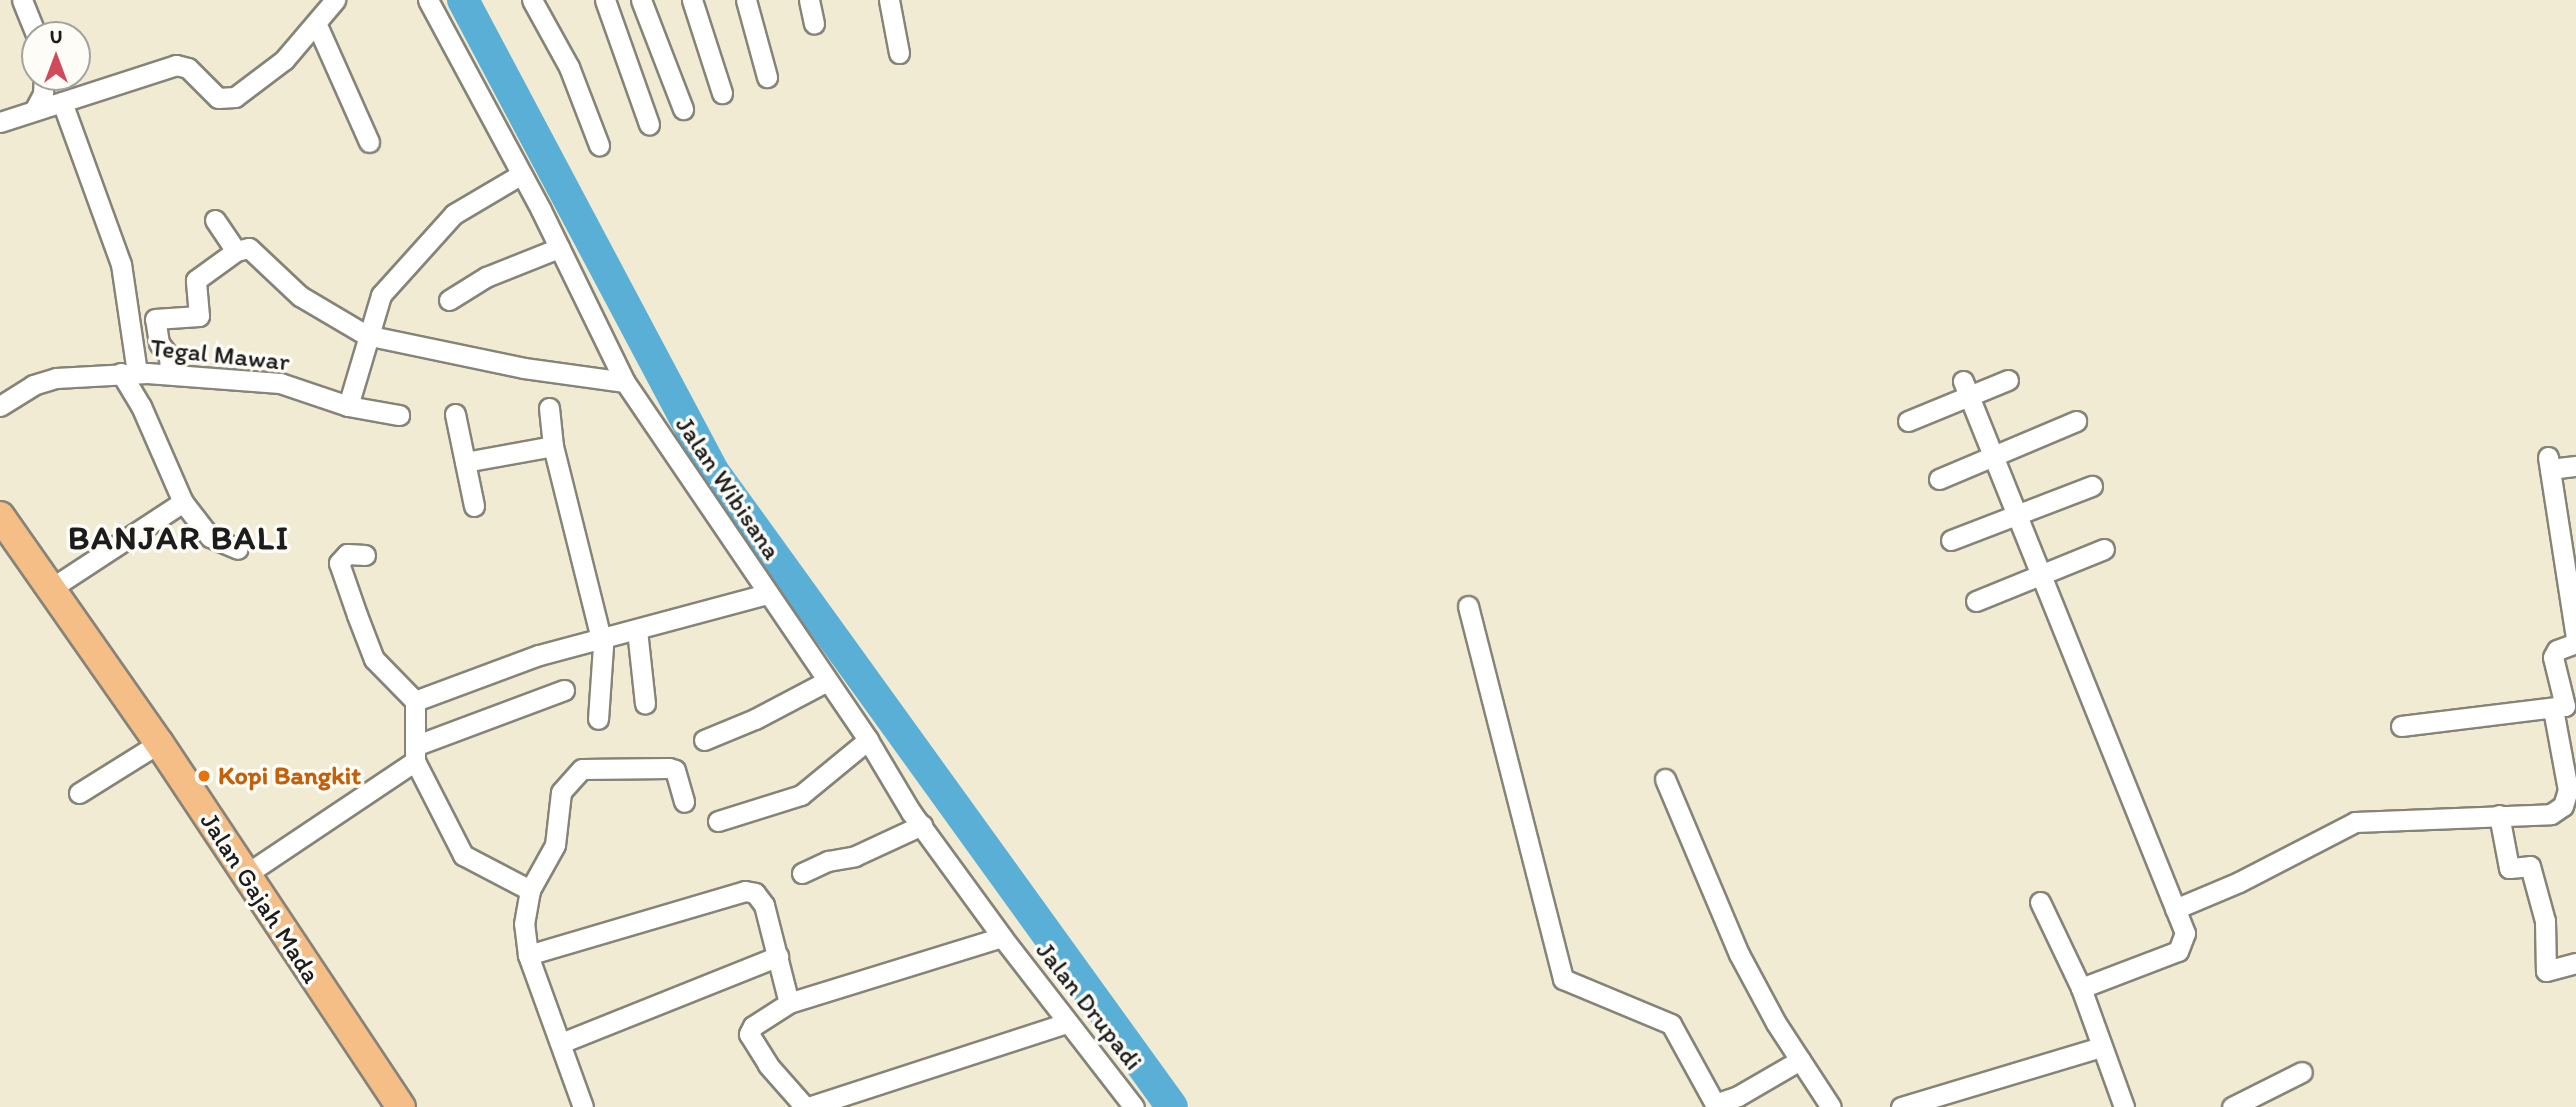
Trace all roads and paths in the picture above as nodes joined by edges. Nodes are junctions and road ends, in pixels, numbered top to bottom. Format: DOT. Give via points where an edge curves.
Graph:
graph roads {
  1 [pos="22,0"];
  2 [pos="335,0"];
  3 [pos="428,0"];
  4 [pos="532,0"];
  5 [pos="605,0"];
  6 [pos="641,0"];
  7 [pos="692,0"];
  8 [pos="746,0"];
  9 [pos="809,0"];
  10 [pos="889,0"];
  11 [pos="30,21"];
  12 [pos="814,23"];
  13 [pos="317,25"];
  14 [pos="899,53"];
  15 [pos="767,77"];
  16 [pos="43,91"];
  17 [pos="722,93"];
  18 [pos="62,103"];
  19 [pos="35,109"];
  20 [pos="683,109"];
  21 [pos="0,122"];
  22 [pos="649,124"];
  23 [pos="369,142"];
  24 [pos="599,145"];
  25 [pos="520,175"];
  26 [pos="215,220"];
  27 [pos="559,248"];
  28 [pos="236,251"];
  29 [pos="449,300"];
  30 [pos="366,335"];
  31 [pos="129,373"];
  32 [pos="170,374"];
  33 [pos="2008,380"];
  34 [pos="625,382"];
  35 [pos="1966,388"];
  36 [pos="0,405"];
  37 [pos="348,406"];
  38 [pos="549,408"];
  39 [pos="455,414"];
  40 [pos="399,415"];
  41 [pos="1908,421"];
  42 [pos="2076,421"];
  43 [pos="553,446"];
  44 [pos="1993,456"];
  45 [pos="465,462"];
  46 [pos="2576,466"];
  47 [pos="1939,479"];
  48 [pos="2092,486"];
  49 [pos="183,502"];
  50 [pos="474,506"];
  51 [pos="0,516"];
  52 [pos="2017,516"];
  53 [pos="1951,540"];
  54 [pos="238,549"];
  55 [pos="2104,549"];
  56 [pos="2569,550"];
  57 [pos="365,555"];
  58 [pos="2040,574"];
  59 [pos="50,589"];
  60 [pos="767,594"];
  61 [pos="1976,601"];
  62 [pos="1468,606"];
  63 [pos="637,630"];
  64 [pos="599,637"];
  65 [pos="2576,637"];
  66 [pos="2576,643"];
  67 [pos="827,681"];
  68 [pos="564,690"];
  69 [pos="415,701"];
  70 [pos="645,704"];
  71 [pos="2553,709"];
  72 [pos="598,719"];
  73 [pos="2400,726"];
  74 [pos="704,740"];
  75 [pos="868,740"];
  76 [pos="159,743"];
  77 [pos="416,753"];
  78 [pos="1665,779"];
  79 [pos="79,793"];
  80 [pos="684,802"];
  81 [pos="2500,815"];
  82 [pos="718,821"];
  83 [pos="922,825"];
  84 [pos="802,873"];
  85 [pos="245,875"];
  86 [pos="530,890"];
  87 [pos="2040,902"];
  88 [pos="2175,909"];
  89 [pos="1002,937"];
  90 [pos="528,955"];
  91 [pos="778,956"];
  92 [pos="2576,963"];
  93 [pos="2081,988"];
  94 [pos="789,1003"];
  95 [pos="1067,1023"];
  96 [pos="561,1043"];
  97 [pos="2101,1046"];
  98 [pos="1800,1060"];
  99 [pos="2302,1072"];
  100 [pos="401,1107"];
  101 [pos="583,1107"];
  102 [pos="806,1107"];
  103 [pos="1134,1107"];
  104 [pos="1831,1107"];
  105 [pos="1901,1107"];
  106 [pos="2124,1107"];
  107 [pos="2232,1107"];
  1 -- 11 [label="street"];
  2 -- 13 [label="street"];
  3 -- 25 [label="street, Jalan Wibisana"];
  4 -- 24 [label="street" via="569,67"];
  5 -- 22 [label="street"];
  6 -- 20 [label="street"];
  7 -- 17 [label="street"];
  8 -- 15 [label="street"];
  9 -- 12 [label="street"];
  10 -- 14 [label="street"];
  13 -- 18 [label="street" via="284,60 235,97 218,98 188,68 176,65"];
  13 -- 23 [label="street"];
  16 -- 19 [label="street"];
  18 -- 19 [label="street"];
  18 -- 31 [label="street" via="121,264"];
  19 -- 21 [label="street"];
  25 -- 27 [label="street, Jalan Wibisana"];
  25 -- 30 [label="street" via="454,214 381,295"];
  26 -- 28 [label="street"];
  27 -- 29 [label="street" via="486,277"];
  27 -- 34 [label="street, Jalan Wibisana"];
  28 -- 30 [label="street" via="249,247 300,296"];
  28 -- 32 [label="street" via="196,280 199,316 155,319 159,343 169,356"];
  30 -- 34 [label="street" via="524,368"];
  30 -- 37 [label="street"];
  31 -- 32 [label="street, Tegal Mawar"];
  31 -- 36 [label="street, Tegal Mawar" via="56,378 33,385"];
  31 -- 49 [label="street"];
  32 -- 37 [label="street, Tegal Mawar" via="280,383"];
  33 -- 35 [label="street"];
  34 -- 60 [label="street, Jalan Wibisana"];
  35 -- 41 [label="street"];
  35 -- 44 [label="street"];
  37 -- 40 [label="street, Tegal Mawar"];
  38 -- 43 [label="street"];
  39 -- 45 [label="street"];
  42 -- 44 [label="street"];
  43 -- 45 [label="street"];
  43 -- 64 [label="street"];
  44 -- 47 [label="street"];
  44 -- 52 [label="street"];
  45 -- 50 [label="street"];
  46 -- 56 [label="street" via="2549,463"];
  48 -- 52 [label="street"];
  49 -- 54 [label="street" via="210,537"];
  49 -- 59 [label="street"];
  51 -- 59 [label="highway, Jalan Gajah Mada"];
  52 -- 53 [label="street"];
  52 -- 58 [label="street"];
  55 -- 58 [label="street"];
  56 -- 65 [label="street"];
  57 -- 69 [label="street" via="347,554 339,563 374,660"];
  58 -- 61 [label="street"];
  58 -- 88 [label="street"];
  59 -- 76 [label="highway, Jalan Gajah Mada"];
  60 -- 63 [label="street, Jalan Wibisana"];
  60 -- 67 [label="street, Jalan Drupadi"];
  62 -- 98 [label="street" via="1563,979 1671,1024 1715,1104"];
  63 -- 64 [label="street, Jalan Wibisana"];
  63 -- 70 [label="street"];
  64 -- 69 [label="street, Jalan Wibisana"];
  64 -- 72 [label="street" via="604,659"];
  66 -- 71 [label="street" via="2554,653 2564,706"];
  67 -- 74 [label="street"];
  67 -- 75 [label="street, Jalan Drupadi"];
  68 -- 77 [label="street"];
  69 -- 77 [label="street"];
  71 -- 73 [label="street"];
  71 -- 81 [label="street" via="2568,790 2563,806 2551,814"];
  75 -- 82 [label="street" via="801,795"];
  75 -- 83 [label="street, Jalan Drupadi"];
  76 -- 79 [label="street"];
  76 -- 85 [label="highway, Jalan Gajah Mada"];
  77 -- 85 [label="street"];
  77 -- 86 [label="street" via="463,855"];
  78 -- 98 [label="street" via="1727,929"];
  80 -- 86 [label="street" via="674,769 579,771 561,792 555,845"];
  81 -- 88 [label="street" via="2355,822 2239,882"];
  81 -- 92 [label="street" via="2509,868 2530,866 2545,921 2546,971"];
  83 -- 84 [label="street" via="855,856"];
  83 -- 89 [label="street, Jalan Drupadi"];
  85 -- 100 [label="highway, Jalan Gajah Mada"];
  86 -- 90 [label="street" via="524,906"];
  87 -- 93 [label="street"];
  88 -- 93 [label="street" via="2185,933 2178,951"];
  89 -- 94 [label="street"];
  89 -- 95 [label="street, Jalan Drupadi"];
  90 -- 91 [label="street" via="745,891 760,898"];
  90 -- 96 [label="street"];
  91 -- 94 [label="street"];
  91 -- 96 [label="street"];
  93 -- 97 [label="street"];
  94 -- 102 [label="street" via="753,1026 749,1034 788,1091"];
  95 -- 102 [label="street"];
  95 -- 103 [label="street, Jalan Drupadi"];
  96 -- 101 [label="street"];
  97 -- 105 [label="street"];
  97 -- 106 [label="street"];
  98 -- 104 [label="street"];
  99 -- 107 [label="street"];
}
